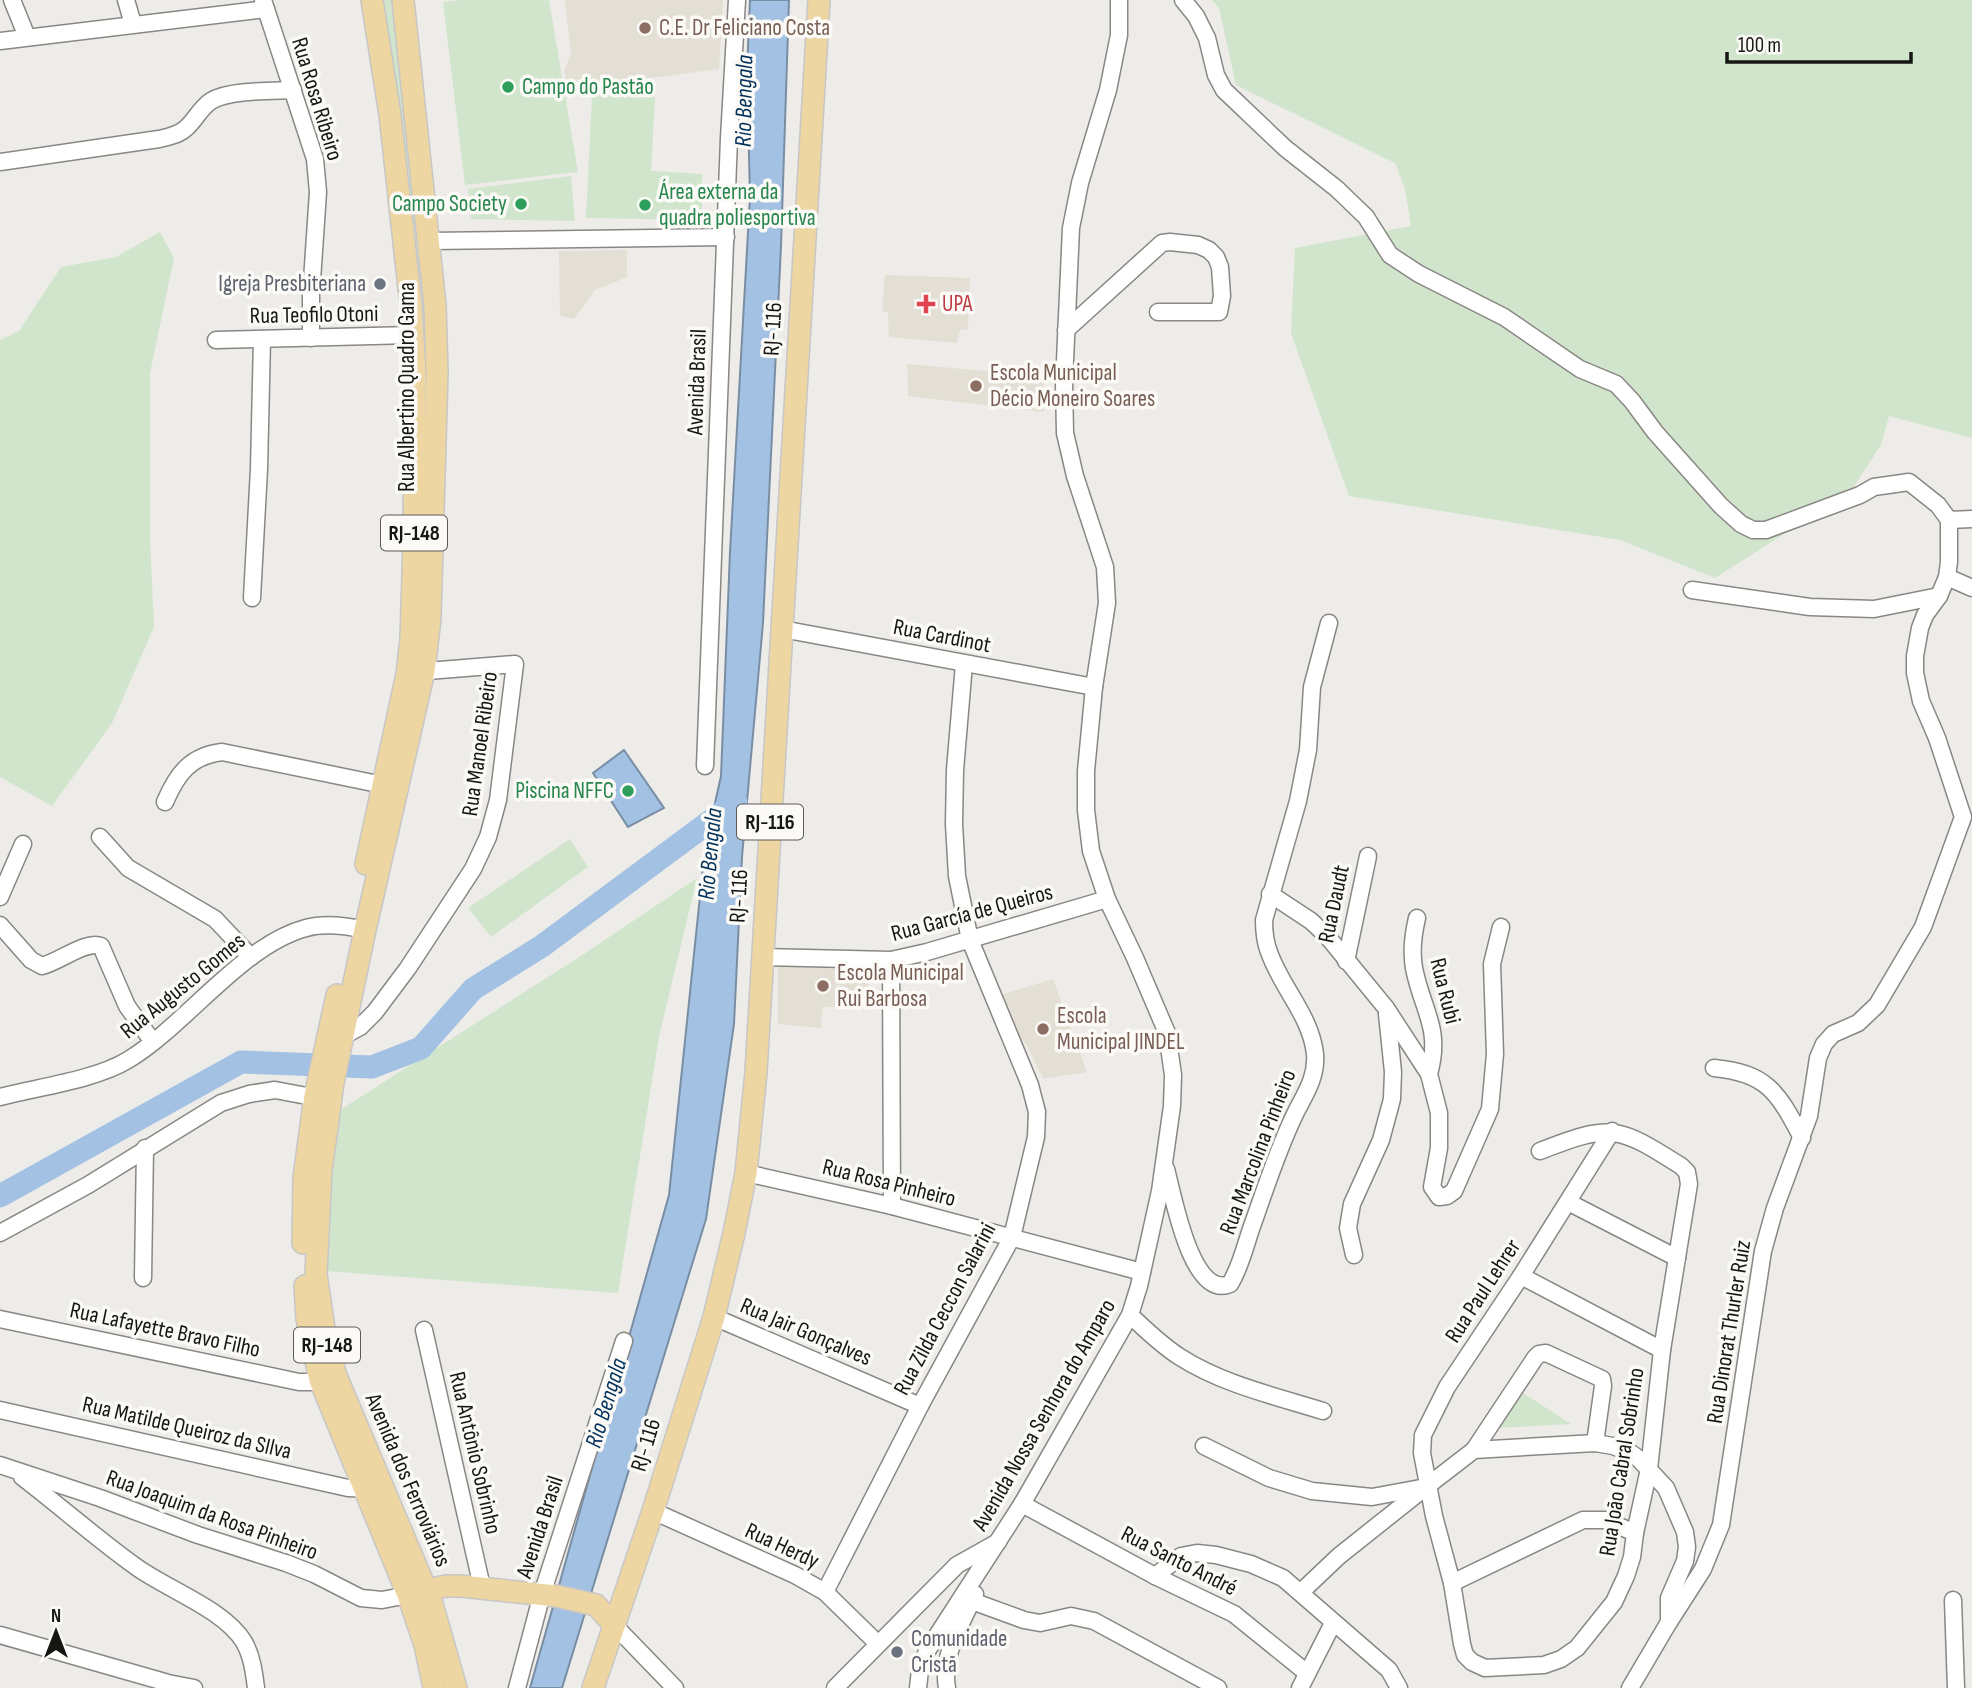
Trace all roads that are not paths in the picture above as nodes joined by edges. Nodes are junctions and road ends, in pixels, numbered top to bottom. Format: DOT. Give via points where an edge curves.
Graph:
graph roads {
  1 [pos="12,0"];
  2 [pos="126,0"];
  3 [pos="403,0"];
  4 [pos="737,0"];
  5 [pos="819,0"];
  6 [pos="1119,0"];
  7 [pos="1183,0"];
  8 [pos="264,4"];
  9 [pos="373,7"];
  10 [pos="134,24"];
  11 [pos="27,37"];
  12 [pos="0,41"];
  13 [pos="293,90"];
  14 [pos="0,162"];
  15 [pos="726,237"];
  16 [pos="429,241"];
  17 [pos="1158,312"];
  18 [pos="1066,330"];
  19 [pos="412,335"];
  20 [pos="311,338"];
  21 [pos="262,339"];
  22 [pos="216,340"];
  23 [pos="415,372"];
  24 [pos="437,372"];
  25 [pos="1972,519"];
  26 [pos="1948,520"];
  27 [pos="1947,577"];
  28 [pos="1972,588"];
  29 [pos="1692,590"];
  30 [pos="1939,596"];
  31 [pos="251,598"];
  32 [pos="1329,622"];
  33 [pos="782,629"];
  34 [pos="964,664"];
  35 [pos="416,672"];
  36 [pos="1094,687"];
  37 [pos="705,766"];
  38 [pos="383,785"];
  39 [pos="165,802"];
  40 [pos="100,838"];
  41 [pos="23,844"];
  42 [pos="1368,856"];
  43 [pos="1270,894"];
  44 [pos="0,897"];
  45 [pos="1107,899"];
  46 [pos="1417,918"];
  47 [pos="0,925"];
  48 [pos="1501,927"];
  49 [pos="358,928"];
  50 [pos="970,940"];
  51 [pos="251,957"];
  52 [pos="762,957"];
  53 [pos="891,960"];
  54 [pos="1346,961"];
  55 [pos="1386,1008"];
  56 [pos="153,1042"];
  57 [pos="332,1050"];
  58 [pos="1714,1068"];
  59 [pos="1429,1074"];
  60 [pos="324,1090"];
  61 [pos="0,1097"];
  62 [pos="1612,1131"];
  63 [pos="1802,1138"];
  64 [pos="145,1148"];
  65 [pos="1540,1151"];
  66 [pos="1164,1163"];
  67 [pos="746,1172"];
  68 [pos="1568,1202"];
  69 [pos="892,1206"];
  70 [pos="0,1233"];
  71 [pos="1012,1237"];
  72 [pos="1354,1255"];
  73 [pos="1676,1258"];
  74 [pos="1142,1272"];
  75 [pos="1521,1276"];
  76 [pos="143,1278"];
  77 [pos="1130,1315"];
  78 [pos="714,1317"];
  79 [pos="0,1319"];
  80 [pos="424,1330"];
  81 [pos="624,1341"];
  82 [pos="1662,1350"];
  83 [pos="328,1378"];
  84 [pos="920,1406"];
  85 [pos="0,1410"];
  86 [pos="1322,1411"];
  87 [pos="1594,1443"];
  88 [pos="1204,1446"];
  89 [pos="1474,1450"];
  90 [pos="6,1467"];
  91 [pos="1649,1469"];
  92 [pos="1427,1486"];
  93 [pos="373,1489"];
  94 [pos="1022,1504"];
  95 [pos="653,1511"];
  96 [pos="1635,1533"];
  97 [pos="1000,1541"];
  98 [pos="1155,1576"];
  99 [pos="1452,1583"];
  100 [pos="482,1587"];
  101 [pos="825,1591"];
  102 [pos="1301,1592"];
  103 [pos="417,1593"];
  104 [pos="549,1595"];
  105 [pos="1953,1600"];
  106 [pos="972,1601"];
  107 [pos="1669,1622"];
  108 [pos="1333,1623"];
  109 [pos="614,1625"];
  110 [pos="0,1635"];
  111 [pos="877,1643"];
  112 [pos="1303,1680"];
  113 [pos="194,1688"];
  114 [pos="256,1688"];
  115 [pos="434,1688"];
  116 [pos="456,1688"];
  117 [pos="517,1688"];
  118 [pos="593,1688"];
  119 [pos="675,1688"];
  120 [pos="835,1688"];
  121 [pos="918,1688"];
  122 [pos="947,1688"];
  123 [pos="1218,1688"];
  124 [pos="1399,1688"];
  125 [pos="1630,1688"];
  126 [pos="1956,1688"];
  1 -- 11 [label="street"];
  2 -- 10 [label="street"];
  3 -- 9 [label="street"];
  3 -- 16 [label="main road, Rua Albertino Quadro Gama"];
  4 -- 15 [label="street, Avenida Brasil"];
  5 -- 33 [label="main road, RJ- 116 / RJ-116"];
  6 -- 18 [label="street, Avenida Nossa Senhora do Amparo" via="1119,35 1111,76 1071,228"];
  7 -- 26 [label="street" via="1207,38 1224,90 1366,217 1390,255 1504,317 1580,369 1616,384 1663,442 1741,524 1766,530 1874,487 1909,482 1938,505"];
  8 -- 10 [label="street"];
  8 -- 13 [label="street, Rua Rosa Ribeiro"];
  9 -- 19 [label="main road, Rua Albertino Quadro Gama / RJ-148" via="408,265"];
  10 -- 11 [label="street"];
  11 -- 12 [label="street"];
  13 -- 14 [label="street" via="213,99 187,128 159,139"];
  13 -- 20 [label="street, Rua Rosa Ribeiro" via="315,159 318,192"];
  15 -- 16 [label="street"];
  15 -- 37 [label="street, Avenida Brasil"];
  16 -- 24 [label="main road, Rua Albertino Quadro Gama"];
  17 -- 18 [label="street" via="1219,312 1220,267 1209,250 1162,243"];
  18 -- 36 [label="street, Avenida Nossa Senhora do Amparo" via="1065,433 1105,566 1107,603"];
  19 -- 20 [label="street, Rua Teofilo Otoni"];
  19 -- 23 [label="main road, Rua Albertino Quadro Gama / RJ-148"];
  20 -- 21 [label="street, Rua Teofilo Otoni"];
  21 -- 22 [label="street, Rua Teofilo Otoni"];
  21 -- 31 [label="street"];
  23 -- 24 [label="main road"];
  23 -- 35 [label="main road, Rua Albertino Quadro Gama / RJ-148" via="411,639"];
  24 -- 35 [label="main road, Rua Albertino Quadro Gama" via="432,567"];
  25 -- 26 [label="street"];
  26 -- 27 [label="street"];
  27 -- 28 [label="street"];
  27 -- 30 [label="street"];
  29 -- 30 [label="street" via="1810,607 1874,610"];
  30 -- 63 [label="street, Rua Dinorat Thurler Ruiz" via="1925,615 1916,642 1915,673 1963,817 1923,927 1877,1005 1824,1044"];
  32 -- 43 [label="street, Rua Marcolina Pinheiro" via="1312,687 1308,750 1297,801"];
  33 -- 34 [label="street, Rua Cardinot"];
  33 -- 52 [label="main road, RJ- 116 / RJ-116"];
  34 -- 36 [label="street, Rua Cardinot"];
  34 -- 50 [label="street, Rua Zilda Ceccon Salarini" via="954,824 957,876"];
  35 -- 38 [label="main road, Rua Albertino Quadro Gama / RJ-148"];
  35 -- 49 [label="main road, Rua Albertino Quadro Gama"];
  35 -- 57 [label="street, Rua Manoel Ribeiro" via="515,664 498,800 474,869 375,1012"];
  36 -- 45 [label="street, Avenida Nossa Senhora do Amparo" via="1086,810 1091,851"];
  38 -- 39 [label="street" via="222,752 207,754 175,777"];
  38 -- 49 [label="main road, Rua Albertino Quadro Gama / RJ-148"];
  40 -- 51 [label="street" via="128,868 215,919"];
  41 -- 44 [label="street"];
  42 -- 54 [label="street, Rua Daudt"];
  43 -- 54 [label="street" via="1311,921"];
  43 -- 66 [label="street, Rua Marcolina Pinheiro" via="1264,936 1298,1004 1315,1052 1315,1071 1278,1152 1230,1284 1213,1285 1199,1271 1188,1249"];
  45 -- 50 [label="street, Rua García de Queiros"];
  45 -- 66 [label="street, Avenida Nossa Senhora do Amparo" via="1167,1033 1172,1106"];
  46 -- 59 [label="street, Rua Rubi" via="1414,968 1435,1045"];
  47 -- 56 [label="street" via="42,966 90,944 101,946 127,1006"];
  48 -- 59 [label="street" via="1492,964 1495,1054 1490,1109 1457,1185 1443,1198 1433,1191 1440,1148 1439,1113"];
  49 -- 51 [label="street, Rua Augusto Gomes" via="309,927"];
  49 -- 57 [label="main road, Rua Albertino Quadro Gama"];
  50 -- 53 [label="street, Rua García de Queiros"];
  50 -- 71 [label="street, Rua Zilda Ceccon Salarini" via="1015,1045 1037,1112 1036,1137"];
  51 -- 56 [label="street, Rua Augusto Gomes"];
  52 -- 53 [label="street, Rua García de Queiros"];
  52 -- 67 [label="main road, RJ- 116 / RJ-116"];
  53 -- 69 [label="street"];
  54 -- 55 [label="street"];
  55 -- 59 [label="street"];
  55 -- 72 [label="street" via="1392,1099 1381,1140 1352,1203 1348,1228"];
  56 -- 61 [label="street, Rua Augusto Gomes" via="102,1071"];
  57 -- 60 [label="main road, Rua Albertino Quadro Gama"];
  58 -- 63 [label="street" via="1745,1074 1772,1088"];
  60 -- 64 [label="street" via="275,1090 221,1102"];
  60 -- 83 [label="main road, RJ-148" via="304,1178 303,1254 307,1319"];
  62 -- 65 [label="street" via="1573,1138"];
  62 -- 68 [label="street, Rua Paul Lehrer"];
  62 -- 73 [label="street, Rua João Cabral Sobrinho" via="1632,1136 1682,1166 1689,1178"];
  63 -- 107 [label="street, Rua Dinorat Thurler Ruiz" via="1763,1251 1721,1525 1703,1569"];
  64 -- 70 [label="street"];
  64 -- 76 [label="street"];
  66 -- 74 [label="street, Avenida Nossa Senhora do Amparo"];
  67 -- 69 [label="street, Rua Rosa Pinheiro"];
  67 -- 78 [label="main road, RJ- 116 / RJ-116"];
  68 -- 73 [label="street"];
  68 -- 75 [label="street, Rua Paul Lehrer"];
  69 -- 71 [label="street, Rua Rosa Pinheiro"];
  71 -- 74 [label="street, Rua Rosa Pinheiro"];
  71 -- 84 [label="street, Rua Zilda Ceccon Salarini"];
  73 -- 82 [label="street, Rua João Cabral Sobrinho"];
  74 -- 77 [label="street, Avenida Nossa Senhora do Amparo"];
  75 -- 82 [label="street"];
  75 -- 92 [label="street, Rua Paul Lehrer" via="1447,1387 1423,1435"];
  77 -- 86 [label="street" via="1159,1342 1219,1377"];
  77 -- 94 [label="street, Avenida Nossa Senhora do Amparo"];
  78 -- 84 [label="street, Rua Jair Gonçalves"];
  78 -- 95 [label="main road, RJ- 116 / RJ-116"];
  79 -- 83 [label="street, Rua Lafayette Bravo Filho" via="299,1382"];
  80 -- 100 [label="street, Rua Antônio Sobrinho"];
  81 -- 104 [label="street, Avenida Brasil"];
  82 -- 91 [label="street, Rua João Cabral Sobrinho"];
  83 -- 93 [label="main road, RJ-148"];
  84 -- 101 [label="street, Rua Zilda Ceccon Salarini"];
  85 -- 93 [label="street, Rua Matilde Queiroz da SIlva"];
  87 -- 89 [label="street, Rua Dinorat Thurler Ruiz"];
  87 -- 89 [label="street" via="1602,1379 1546,1353 1535,1358"];
  87 -- 91 [label="street, Rua Dinorat Thurler Ruiz" via="1632,1453"];
  88 -- 92 [label="street" via="1269,1478 1312,1491 1372,1497"];
  89 -- 92 [label="street"];
  90 -- 103 [label="street, Rua Joaquim da Rosa Pinheiro" via="286,1563 360,1598 382,1600"];
  90 -- 114 [label="street" via="137,1568 225,1622 243,1641 253,1662"];
  91 -- 96 [label="street, Rua João Cabral Sobrinho"];
  91 -- 107 [label="street, Rua Dinorat Thurler Ruiz" via="1674,1502 1686,1540 1685,1561 1669,1598"];
  92 -- 99 [label="street, Rua João Cabral Sobrinho"];
  92 -- 102 [label="street"];
  93 -- 103 [label="main road, RJ-148"];
  94 -- 97 [label="street, Avenida Nossa Senhora do Amparo"];
  94 -- 98 [label="street, Rua Santo André"];
  95 -- 101 [label="street, Rua Herdy"];
  95 -- 109 [label="main road, RJ- 116 / RJ-116"];
  96 -- 99 [label="street" via="1605,1520 1583,1520"];
  96 -- 99 [label="street, Rua João Cabral Sobrinho" via="1632,1557 1614,1602 1577,1648 1544,1665 1485,1668 1472,1662 1462,1644"];
  97 -- 106 [label="street"];
  97 -- 111 [label="street" via="957,1565"];
  97 -- 121 [label="street, Avenida Nossa Senhora do Amparo" via="927,1651"];
  98 -- 102 [label="street" via="1181,1556 1216,1555 1251,1564"];
  98 -- 112 [label="street, Rua Santo André" via="1246,1621"];
  100 -- 103 [label="main road" via="446,1586"];
  100 -- 104 [label="main road"];
  101 -- 111 [label="street, Rua Herdy"];
  102 -- 108 [label="street"];
  103 -- 115 [label="main road, RJ-148"];
  103 -- 116 [label="main road, Avenida dos Ferroviários / RJ-148" via="439,1623"];
  104 -- 109 [label="main road" via="596,1605"];
  104 -- 117 [label="street, Avenida Brasil"];
  105 -- 126 [label="street"];
  106 -- 122 [label="street" via="951,1646"];
  106 -- 123 [label="street" via="1040,1623 1071,1616 1094,1621"];
  107 -- 125 [label="street, Rua Dinorat Thurler Ruiz"];
  108 -- 112 [label="street"];
  108 -- 124 [label="street" via="1390,1671"];
  109 -- 118 [label="main road, RJ- 116 / RJ-116"];
  109 -- 119 [label="street"];
  110 -- 113 [label="street"];
  111 -- 120 [label="street"];
}
